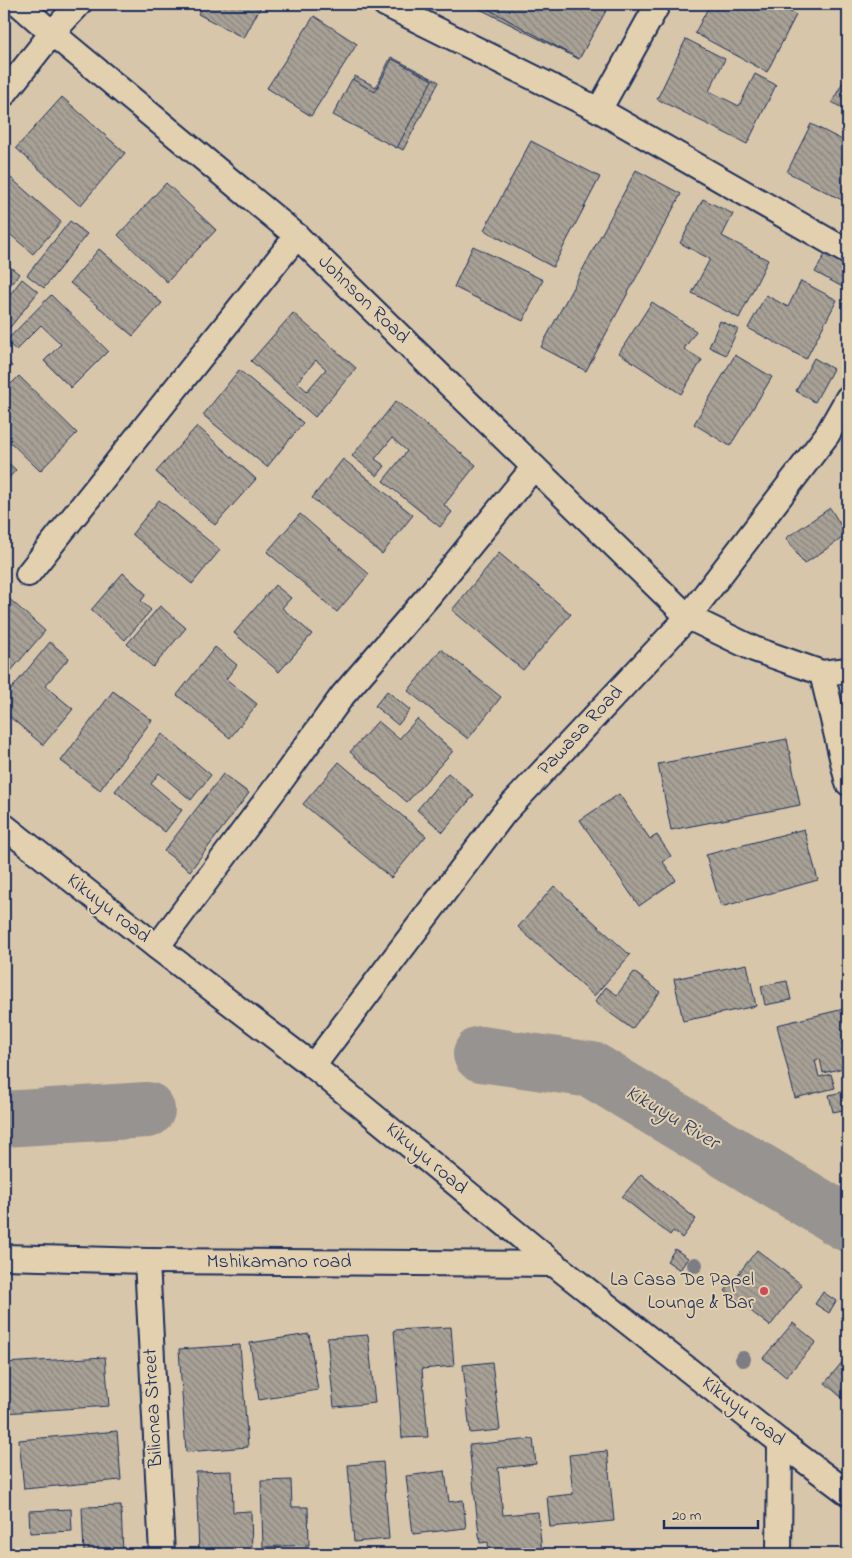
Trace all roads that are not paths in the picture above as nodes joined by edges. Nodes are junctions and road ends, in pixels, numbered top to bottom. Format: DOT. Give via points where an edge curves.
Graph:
graph roads {
  1 [pos="19,4"];
  2 [pos="79,4"];
  3 [pos="385,4"];
  4 [pos="658,4"];
  5 [pos="52,33"];
  6 [pos="4,94"];
  7 [pos="599,110"];
  8 [pos="297,236"];
  9 [pos="848,252"];
  10 [pos="848,398"];
  11 [pos="534,467"];
  12 [pos="28,574"];
  13 [pos="688,617"];
  14 [pos="848,670"];
  15 [pos="822,673"];
  16 [pos="848,783"];
  17 [pos="4,826"];
  18 [pos="157,947"];
  19 [pos="313,1066"];
  20 [pos="4,1257"];
  21 [pos="147,1261"];
  22 [pos="554,1264"];
  23 [pos="780,1442"];
  24 [pos="848,1494"];
  25 [pos="162,1554"];
  26 [pos="779,1554"];
  1 -- 5 [label="street, Johnson Road"];
  2 -- 5 [label="street"];
  3 -- 7 [label="street"];
  4 -- 7 [label="street"];
  5 -- 6 [label="street"];
  5 -- 8 [label="street, Johnson Road"];
  7 -- 9 [label="street"];
  8 -- 11 [label="street, Johnson Road"];
  8 -- 12 [label="street"];
  10 -- 13 [label="street, Pawasa Road" via="827,434"];
  11 -- 13 [label="street, Johnson Road"];
  11 -- 18 [label="street" via="431,594 343,695"];
  13 -- 15 [label="street, Johnson Road" via="754,649"];
  13 -- 19 [label="street, Pawasa Road" via="504,813"];
  14 -- 15 [label="street"];
  15 -- 16 [label="street"];
  17 -- 18 [label="street, Kikuyu road"];
  18 -- 19 [label="street, Kikuyu road"];
  19 -- 22 [label="street, Kikuyu road"];
  20 -- 21 [label="street, Mshikamano road"];
  21 -- 22 [label="street, Mshikamano road"];
  21 -- 25 [label="street, Bilionea Street"];
  22 -- 23 [label="street, Kikuyu road"];
  23 -- 24 [label="street, Kikuyu road"];
  23 -- 26 [label="street"];
}
